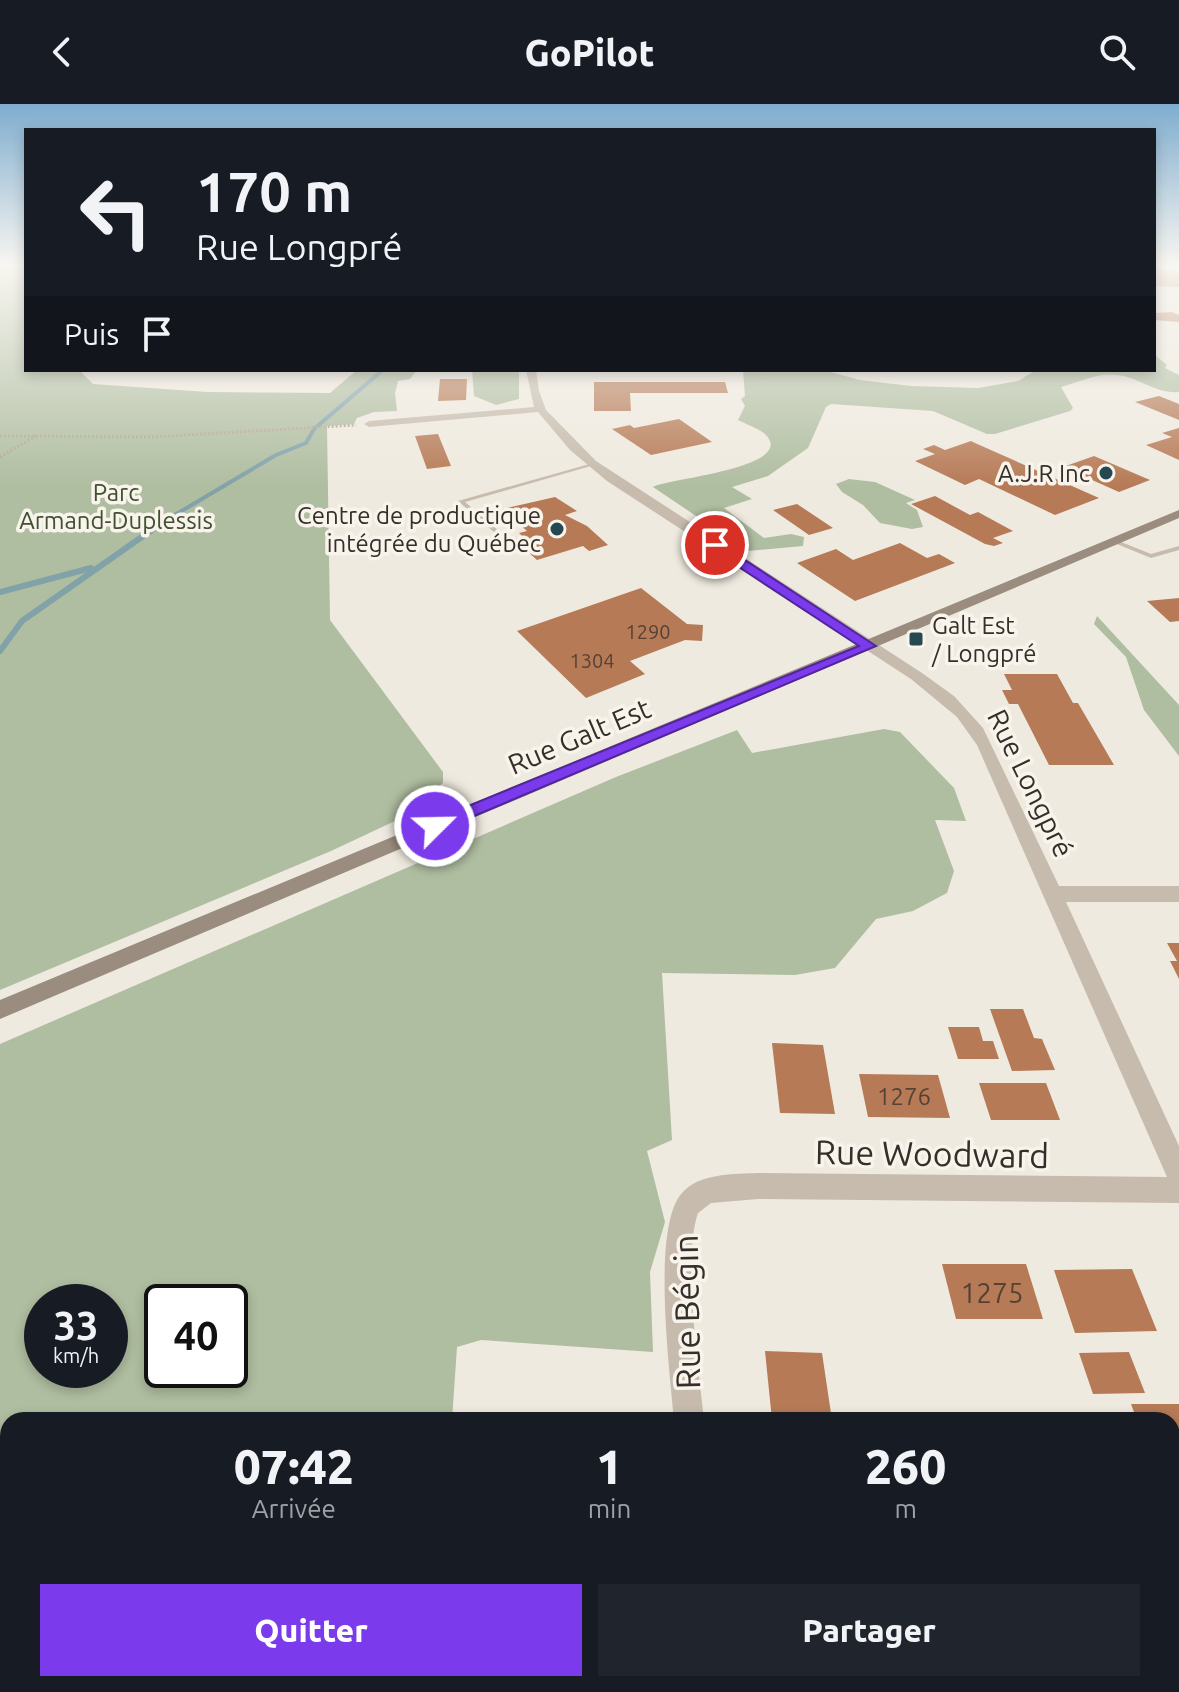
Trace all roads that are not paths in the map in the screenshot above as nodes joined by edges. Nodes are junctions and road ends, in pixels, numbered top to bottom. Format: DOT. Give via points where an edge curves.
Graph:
graph roads {
  1 [pos="531,372"];
  2 [pos="541,409"];
  3 [pos="369,424"];
  4 [pos="595,464"];
  5 [pos="1179,514"];
  6 [pos="504,538"];
  7 [pos="1114,541"];
  8 [pos="1179,548"];
  9 [pos="869,646"];
  10 [pos="1051,894"];
  11 [pos="1179,894"];
  12 [pos="0,1010"];
  13 [pos="1179,1174"];
  14 [pos="1179,1190"];
  15 [pos="688,1205"];
  16 [pos="689,1412"];
  1 -- 2 [label="street, Rue Longpré"];
  2 -- 3 [label="street"];
  2 -- 4 [label="street, Rue Longpré"];
  4 -- 6 [label="lane" via="461,501"];
  4 -- 9 [label="street, Rue Longpré"];
  5 -- 7 [label="street, Rue Galt Est"];
  7 -- 8 [label="lane" via="1151,556"];
  7 -- 9 [label="street, Rue Galt Est"];
  9 -- 10 [label="street, Rue Longpré" via="970,719"];
  9 -- 12 [label="street, Rue Galt Est"];
  10 -- 11 [label="street"];
  10 -- 13 [label="street, Rue Longpré"];
  14 -- 15 [label="street, Rue Woodward" via="758,1186 703,1193"];
  15 -- 16 [label="street, Rue Bégin" via="679,1256"];
}
